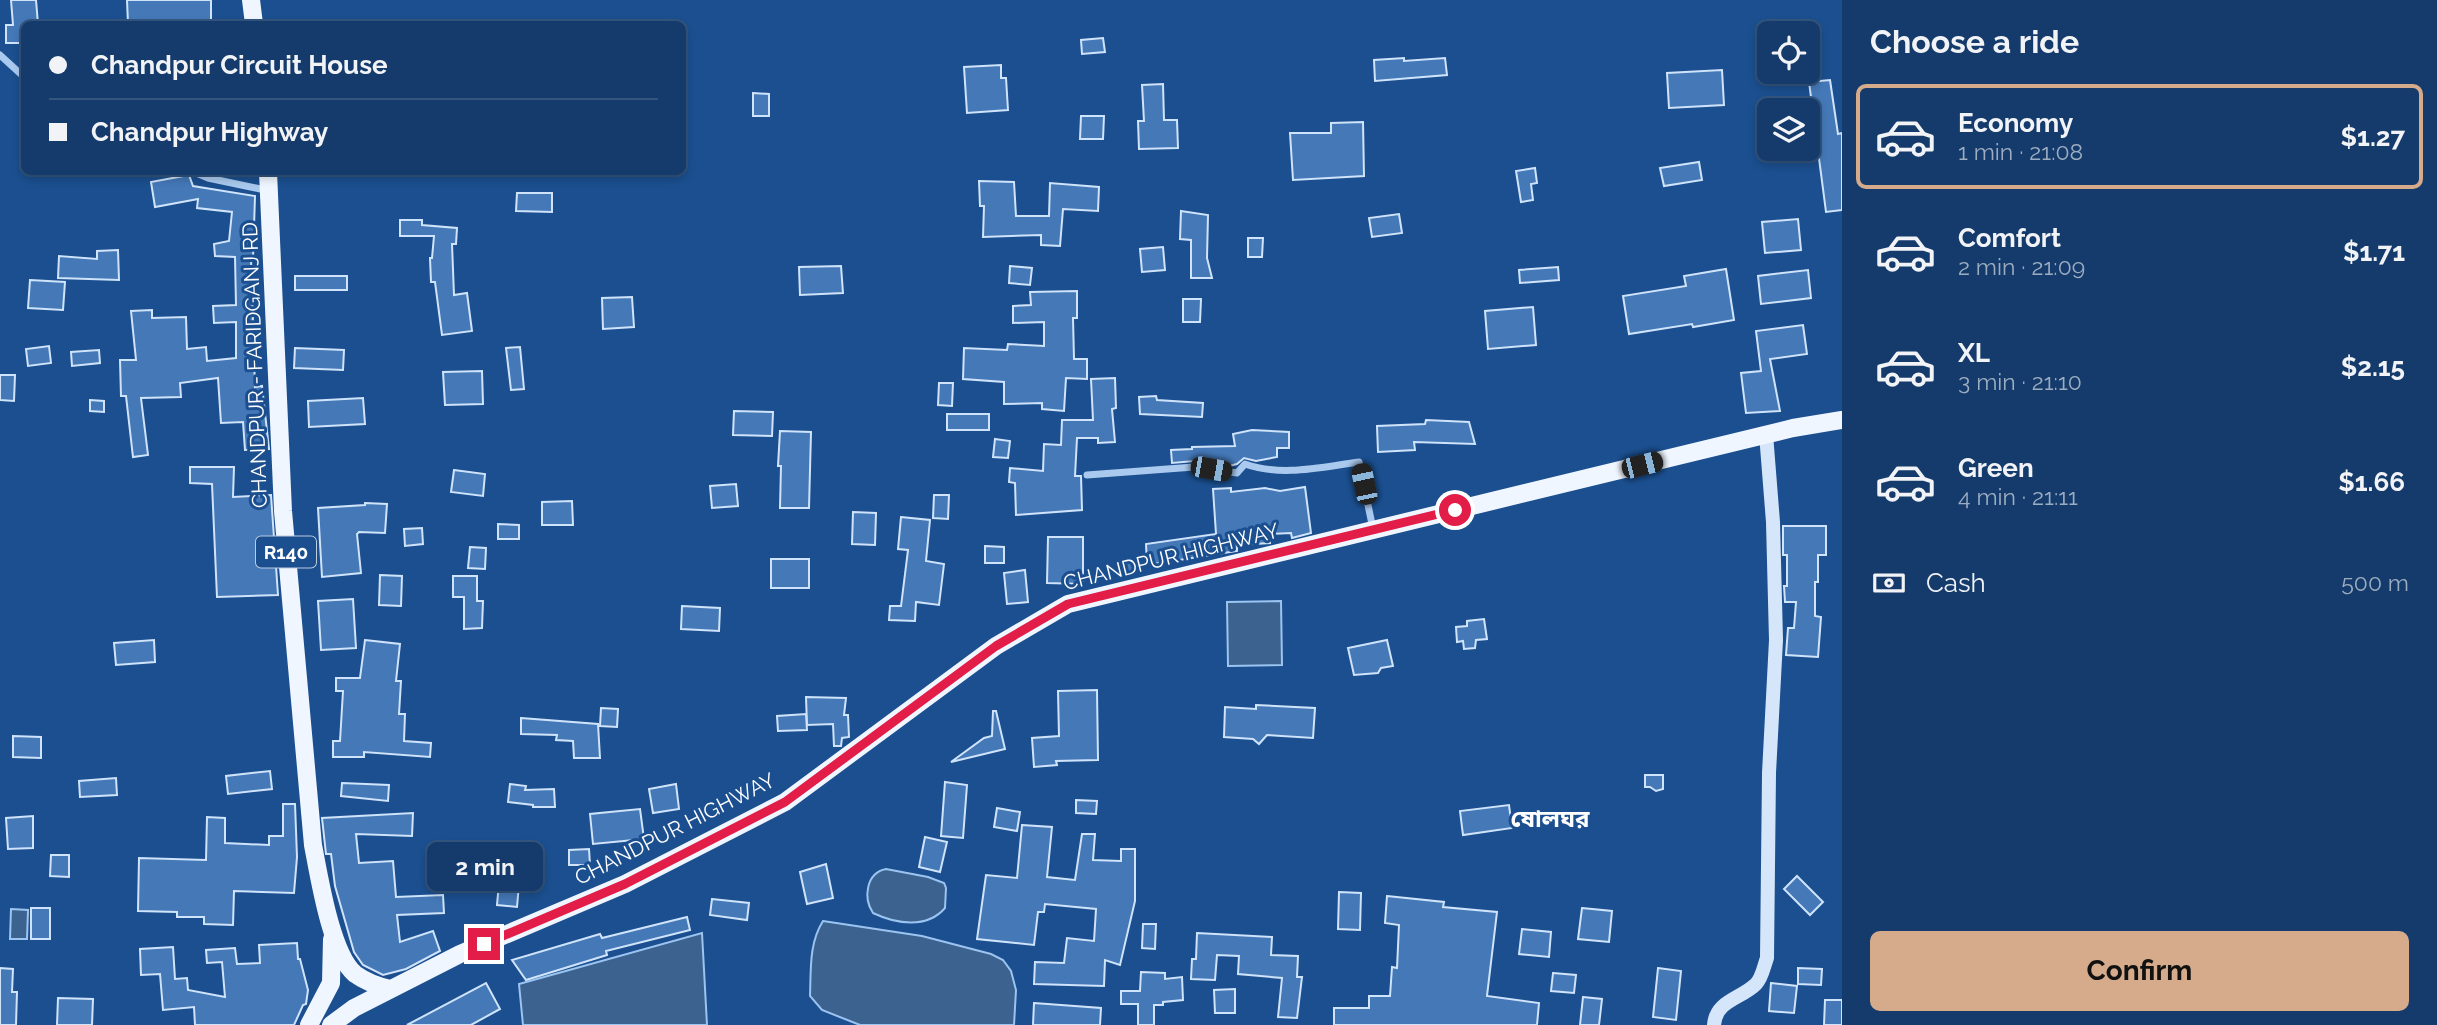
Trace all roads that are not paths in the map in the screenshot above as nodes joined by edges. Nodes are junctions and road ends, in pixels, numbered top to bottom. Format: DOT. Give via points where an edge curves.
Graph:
graph roads {
  1 [pos="251,0"];
  2 [pos="254,21"];
  3 [pos="0,55"];
  4 [pos="21,75"];
  5 [pos="201,175"];
  6 [pos="268,175"];
  7 [pos="270,191"];
  8 [pos="1842,421"];
  9 [pos="1766,434"];
  10 [pos="1087,475"];
  11 [pos="1374,530"];
  12 [pos="333,930"];
  13 [pos="390,989"];
  14 [pos="309,1025"];
  15 [pos="331,1025"];
  16 [pos="1714,1025"];
  1 -- 2 [label="main road"];
  3 -- 4 [label="street"];
  5 -- 7 [label="street"];
  6 -- 7 [label="main road, CHANDPUR - FARIDGANJ RD / R140"];
  7 -- 12 [label="main road, CHANDPUR - FARIDGANJ RD / R140" via="283,511 304,766 313,845"];
  8 -- 9 [label="main road, CHANDPUR HIGHWAY"];
  9 -- 11 [label="main road, CHANDPUR HIGHWAY"];
  9 -- 16 [label="street" via="1776,640 1767,958 1755,986 1722,1006"];
  10 -- 11 [label="street" via="1194,467 1237,473 1245,464 1264,471 1297,471 1359,462"];
  11 -- 13 [label="main road, CHANDPUR HIGHWAY" via="1068,604 996,646 785,802 625,884"];
  12 -- 13 [label="main road, R140" via="341,957 354,973"];
  12 -- 14 [label="main road, R140" via="331,983"];
  13 -- 15 [label="main road, CHANDPUR HIGHWAY"];
}
